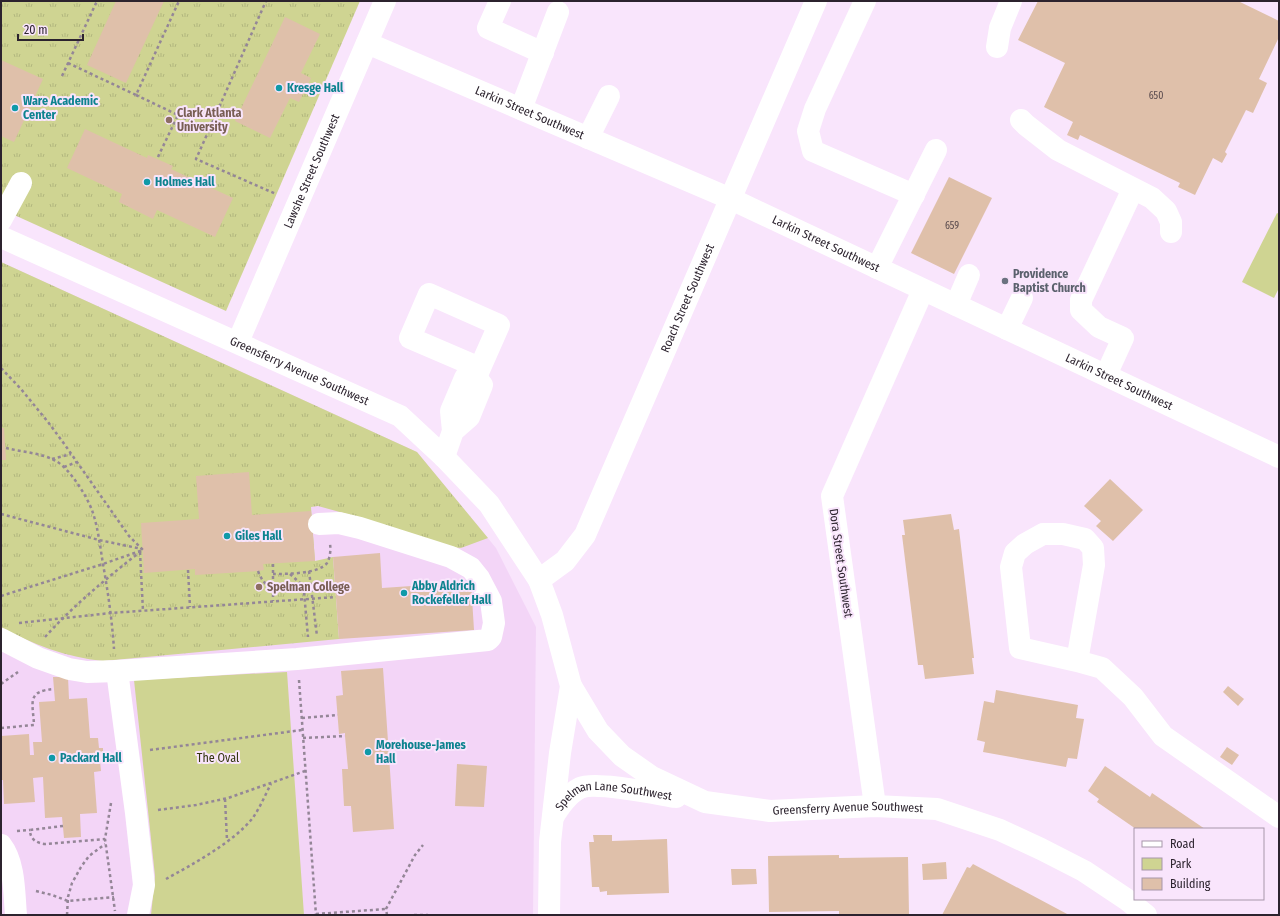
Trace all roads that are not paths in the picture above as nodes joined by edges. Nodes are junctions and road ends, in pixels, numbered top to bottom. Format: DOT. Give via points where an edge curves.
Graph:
graph roads {
  1 [pos="385,1"];
  2 [pos="500,1"];
  3 [pos="816,1"];
  4 [pos="865,1"];
  5 [pos="1011,1"];
  6 [pos="558,12"];
  7 [pos="367,42"];
  8 [pos="997,48"];
  9 [pos="543,53"];
  10 [pos="609,96"];
  11 [pos="522,109"];
  12 [pos="1022,120"];
  13 [pos="588,138"];
  14 [pos="936,150"];
  15 [pos="21,182"];
  16 [pos="1133,189"];
  17 [pos="914,195"];
  18 [pos="731,199"];
  19 [pos="1,220"];
  20 [pos="1171,232"];
  21 [pos="1,237"];
  22 [pos="877,268"];
  23 [pos="969,275"];
  24 [pos="923,290"];
  25 [pos="1022,298"];
  26 [pos="956,305"];
  27 [pos="1007,329"];
  28 [pos="238,342"];
  29 [pos="478,372"];
  30 [pos="1106,376"];
  31 [pos="444,457"];
  32 [pos="1279,457"];
  33 [pos="319,524"];
  34 [pos="539,580"];
  35 [pos="1,639"];
  36 [pos="1077,661"];
  37 [pos="117,671"];
  38 [pos="571,686"];
  39 [pos="705,802"];
  40 [pos="875,806"];
  41 [pos="553,817"];
  42 [pos="1279,817"];
  43 [pos="1,845"];
  44 [pos="16,915"];
  45 [pos="138,915"];
  46 [pos="549,915"];
  47 [pos="1146,915"];
  1 -- 7 [label="street, Lawshe Street Southwest"];
  2 -- 9 [label="street" via="488,28"];
  3 -- 18 [label="street, Roach Street Southwest"];
  4 -- 17 [label="street" via="815,109 808,131 813,151"];
  5 -- 8 [label="street" via="1000,28"];
  6 -- 9 [label="street"];
  7 -- 11 [label="street, Larkin Street Southwest"];
  7 -- 28 [label="street, Lawshe Street Southwest"];
  9 -- 11 [label="street"];
  10 -- 13 [label="street"];
  11 -- 13 [label="street, Larkin Street Southwest"];
  12 -- 16 [label="street" via="1058,150"];
  13 -- 18 [label="street, Larkin Street Southwest"];
  14 -- 17 [label="street"];
  15 -- 19 [label="street"];
  16 -- 20 [label="street" via="1152,198 1166,211 1171,222"];
  16 -- 30 [label="street" via="1081,300 1081,310 1099,327 1123,338"];
  17 -- 22 [label="street"];
  18 -- 22 [label="street, Larkin Street Southwest"];
  18 -- 34 [label="street, Roach Street Southwest" via="585,535 565,561"];
  21 -- 28 [label="street, Greensferry Avenue Southwest"];
  22 -- 24 [label="street, Larkin Street Southwest"];
  23 -- 26 [label="street"];
  24 -- 26 [label="street, Larkin Street Southwest"];
  24 -- 40 [label="street, Dora Street Southwest" via="832,496"];
  25 -- 27 [label="street"];
  26 -- 27 [label="street, Larkin Street Southwest"];
  27 -- 30 [label="street, Larkin Street Southwest"];
  28 -- 31 [label="street, Greensferry Avenue Southwest" via="400,416"];
  29 -- 31 [label="street" via="482,385 468,418 453,431"];
  30 -- 32 [label="street, Larkin Street Southwest"];
  31 -- 34 [label="street, Greensferry Avenue Southwest" via="489,504"];
  33 -- 37 [label="street" via="340,523 360,528 463,562 479,578 491,601 494,623 491,637 488,640 309,658"];
  34 -- 38 [label="street, Spelman Lane Southwest" via="552,615"];
  35 -- 37 [label="street" via="38,658 69,669 87,672"];
  36 -- 36 [label="street" via="1020,648 1011,567 1015,553 1043,534 1064,534 1085,540 1093,548 1094,565"];
  36 -- 42 [label="street" via="1102,668 1133,697 1163,736"];
  37 -- 45 [label="street" via="144,885"];
  38 -- 39 [label="street, Greensferry Avenue Southwest" via="598,731 622,756 652,777"];
  38 -- 41 [label="street, Spelman Lane Southwest"];
  39 -- 40 [label="street, Greensferry Avenue Southwest" via="770,811"];
  39 -- 41 [label="street, Spelman Lane Southwest" via="596,786 581,788 570,795"];
  40 -- 47 [label="street, Greensferry Avenue Southwest" via="937,809 1000,830 1084,871"];
  41 -- 46 [label="street, Spelman Lane Southwest"];
  43 -- 44 [label="street" via="6,851 13,878"];
}
